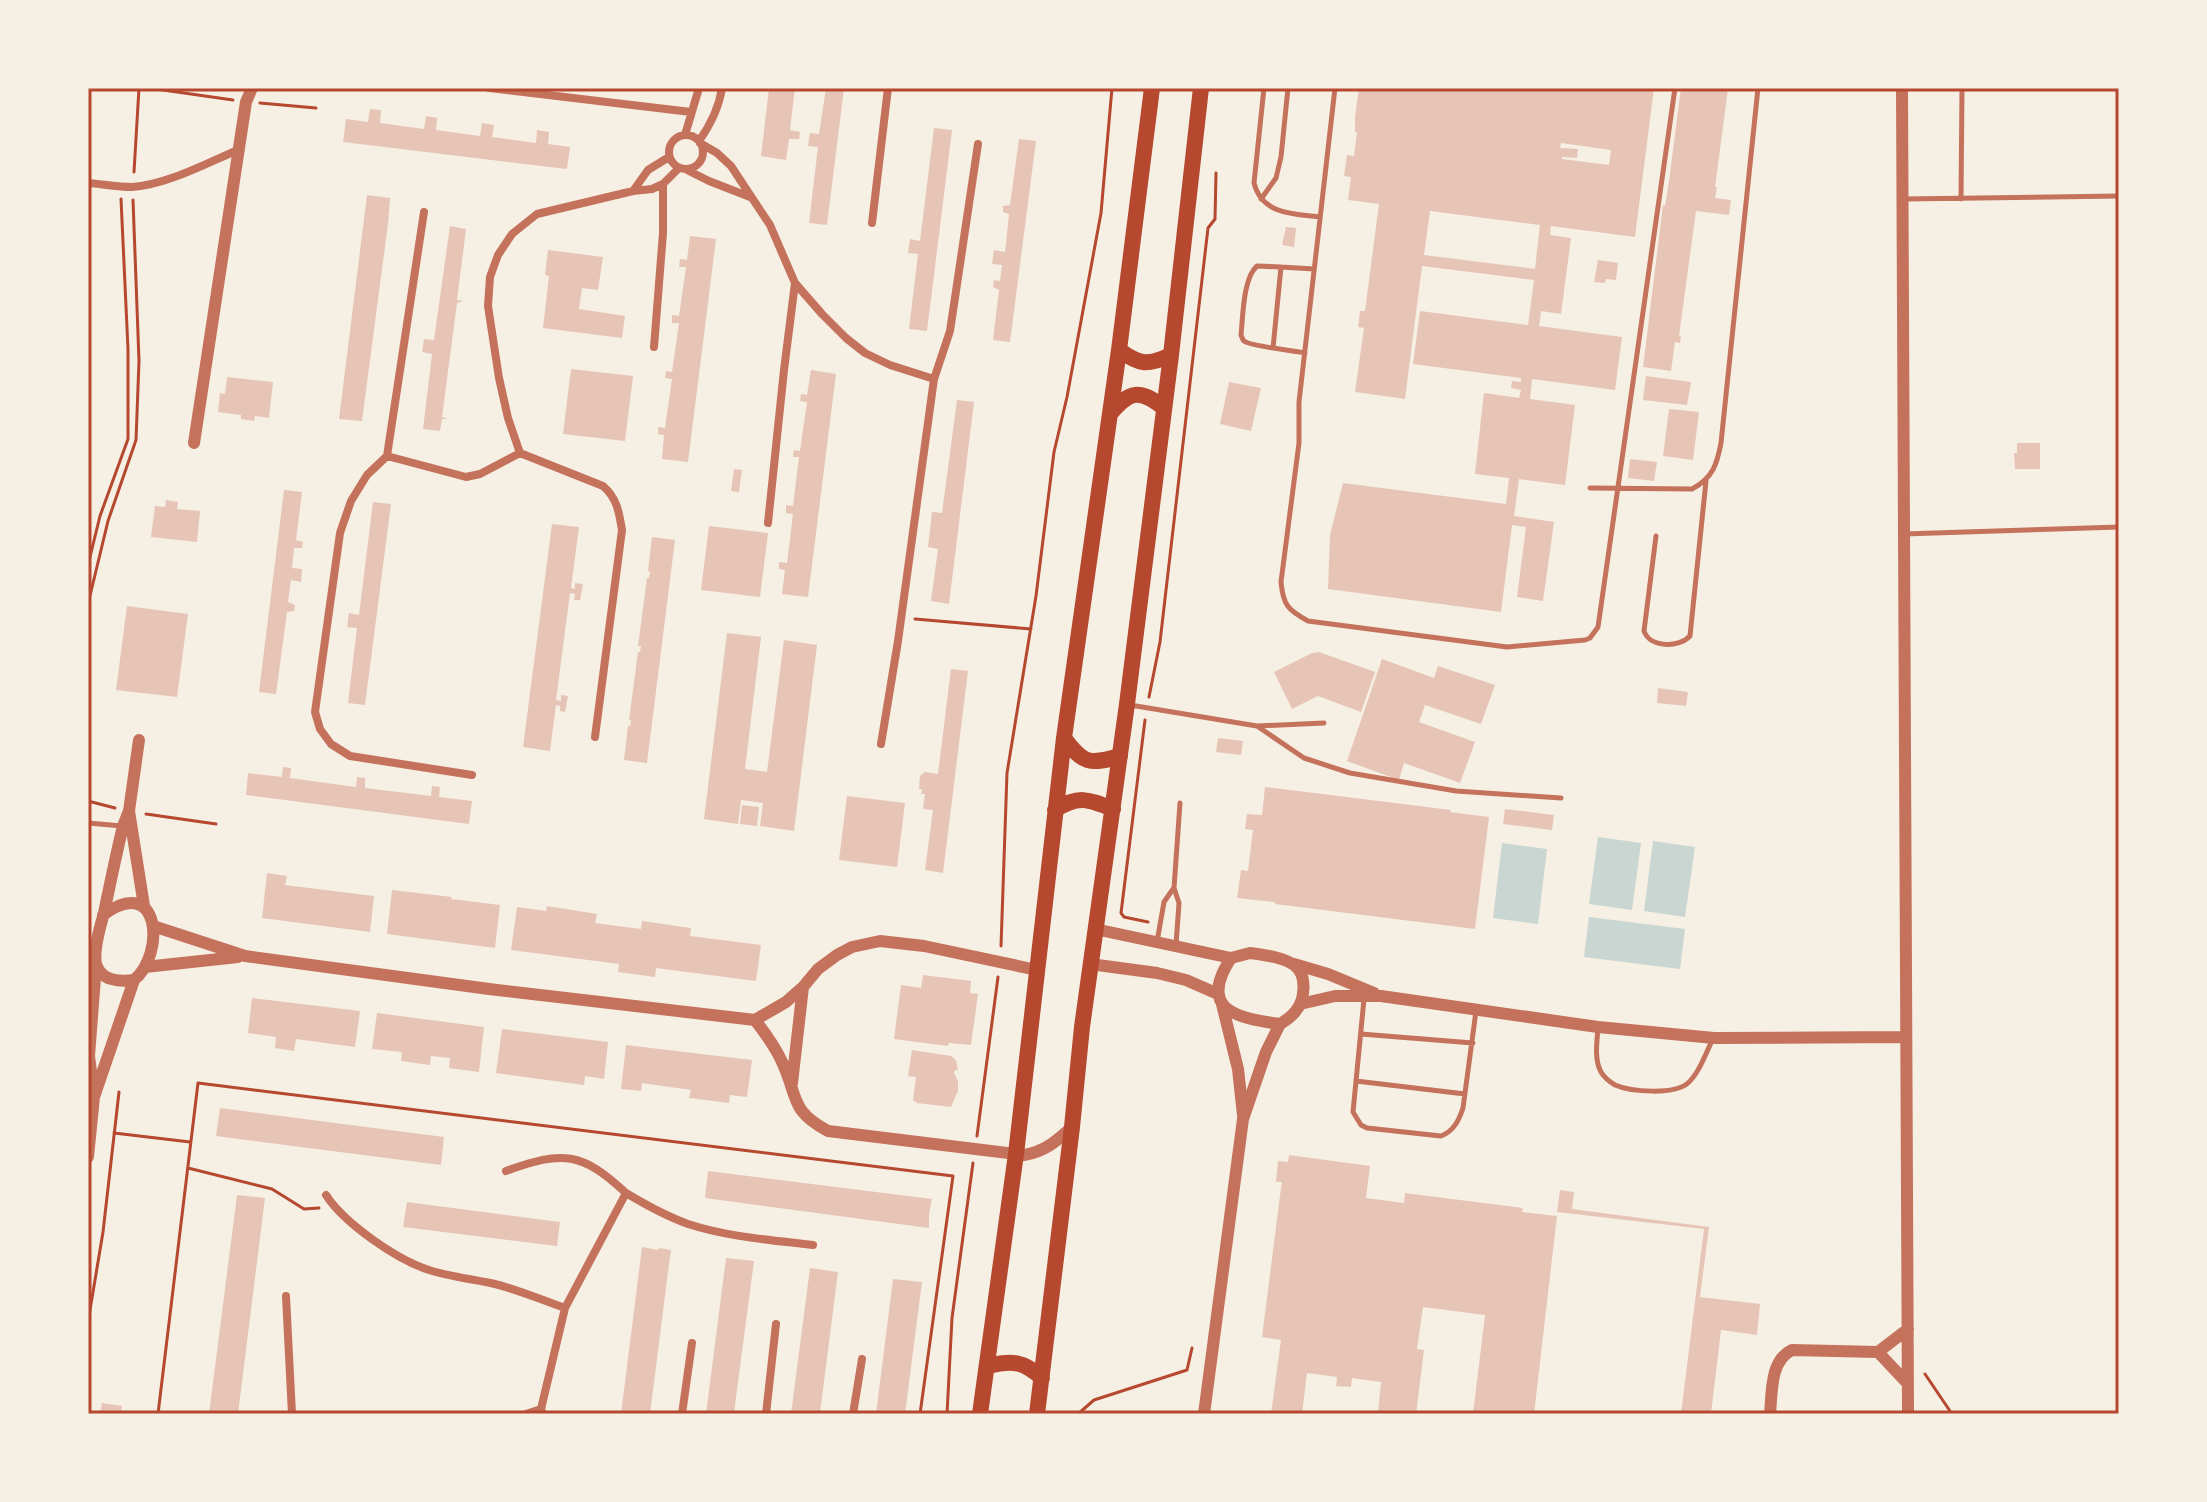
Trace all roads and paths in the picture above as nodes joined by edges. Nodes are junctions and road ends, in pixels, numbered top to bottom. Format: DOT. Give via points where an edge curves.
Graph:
graph roads {
  1 [pos="139,88"];
  2 [pos="149,88"];
  3 [pos="244,88"];
  4 [pos="252,88"];
  5 [pos="489,88"];
  6 [pos="699,88"];
  7 [pos="722,88"];
  8 [pos="888,88"];
  9 [pos="1112,88"];
  10 [pos="1152,88"];
  11 [pos="1201,88"];
  12 [pos="1264,88"];
  13 [pos="1288,88"];
  14 [pos="1335,88"];
  15 [pos="1675,88"];
  16 [pos="1758,88"];
  17 [pos="1902,88"];
  18 [pos="1962,88"];
  19 [pos="246,102"];
  20 [pos="316,108"];
  21 [pos="691,112"];
  22 [pos="685,135"];
  23 [pos="700,142"];
  24 [pos="978,144"];
  25 [pos="238,150"];
  26 [pos="669,157"];
  27 [pos="683,169"];
  28 [pos="1216,173"];
  29 [pos="88,183"];
  30 [pos="663,184"];
  31 [pos="121,186"];
  32 [pos="133,187"];
  33 [pos="633,191"];
  34 [pos="2119,196"];
  35 [pos="751,197"];
  36 [pos="1261,199"];
  37 [pos="1903,199"];
  38 [pos="1961,199"];
  39 [pos="424,212"];
  40 [pos="1320,217"];
  41 [pos="872,223"];
  42 [pos="1281,267"];
  43 [pos="1314,269"];
  44 [pos="795,283"];
  45 [pos="654,347"];
  46 [pos="1273,348"];
  47 [pos="1119,350"];
  48 [pos="1305,353"];
  49 [pos="1171,355"];
  50 [pos="934,379"];
  51 [pos="1164,408"];
  52 [pos="1110,414"];
  53 [pos="194,443"];
  54 [pos="520,453"];
  55 [pos="387,456"];
  56 [pos="1706,480"];
  57 [pos="1590,488"];
  58 [pos="1617,488"];
  59 [pos="768,523"];
  60 [pos="2119,527"];
  61 [pos="1904,534"];
  62 [pos="1656,536"];
  63 [pos="88,565"];
  64 [pos="88,604"];
  65 [pos="901,618"];
  66 [pos="1031,629"];
  67 [pos="1127,704"];
  68 [pos="1147,708"];
  69 [pos="1324,723"];
  70 [pos="1257,726"];
  71 [pos="595,737"];
  72 [pos="1064,738"];
  73 [pos="139,740"];
  74 [pos="881,744"];
  75 [pos="1120,756"];
  76 [pos="472,775"];
  77 [pos="1561,798"];
  78 [pos="88,801"];
  79 [pos="1180,803"];
  80 [pos="1113,809"];
  81 [pos="1055,810"];
  82 [pos="129,811"];
  83 [pos="88,823"];
  84 [pos="216,824"];
  85 [pos="123,826"];
  86 [pos="1174,888"];
  87 [pos="144,906"];
  88 [pos="103,915"];
  89 [pos="1160,923"];
  90 [pos="153,926"];
  91 [pos="1095,929"];
  92 [pos="1157,942"];
  93 [pos="1176,946"];
  94 [pos="245,956"];
  95 [pos="1231,958"];
  96 [pos="1000,960"];
  97 [pos="1292,963"];
  98 [pos="96,964"];
  99 [pos="1090,964"];
  100 [pos="145,967"];
  101 [pos="1037,970"];
  102 [pos="134,980"];
  103 [pos="803,987"];
  104 [pos="1365,993"];
  105 [pos="1220,999"];
  106 [pos="1300,1004"];
  107 [pos="1476,1010"];
  108 [pos="755,1020"];
  109 [pos="1280,1024"];
  110 [pos="1598,1027"];
  111 [pos="1361,1034"];
  112 [pos="1905,1037"];
  113 [pos="1714,1038"];
  114 [pos="1473,1043"];
  115 [pos="88,1056"];
  116 [pos="1356,1081"];
  117 [pos="791,1087"];
  118 [pos="119,1092"];
  119 [pos="1465,1094"];
  120 [pos="94,1097"];
  121 [pos="1243,1119"];
  122 [pos="1072,1127"];
  123 [pos="114,1133"];
  124 [pos="191,1142"];
  125 [pos="975,1149"];
  126 [pos="1016,1154"];
  127 [pos="88,1157"];
  128 [pos="188,1168"];
  129 [pos="506,1171"];
  130 [pos="626,1193"];
  131 [pos="326,1195"];
  132 [pos="333,1207"];
  133 [pos="813,1245"];
  134 [pos="286,1296"];
  135 [pos="565,1308"];
  136 [pos="88,1322"];
  137 [pos="776,1324"];
  138 [pos="1908,1329"];
  139 [pos="692,1343"];
  140 [pos="1192,1348"];
  141 [pos="1909,1351"];
  142 [pos="1878,1352"];
  143 [pos="862,1359"];
  144 [pos="988,1366"];
  145 [pos="1042,1378"];
  146 [pos="1908,1384"];
  147 [pos="542,1412"];
  148 [pos="158,1414"];
  149 [pos="292,1414"];
  150 [pos="526,1414"];
  151 [pos="682,1414"];
  152 [pos="766,1414"];
  153 [pos="853,1414"];
  154 [pos="920,1414"];
  155 [pos="947,1414"];
  156 [pos="980,1414"];
  157 [pos="1037,1414"];
  158 [pos="1078,1414"];
  159 [pos="1204,1414"];
  160 [pos="1770,1414"];
  161 [pos="1908,1414"];
  162 [pos="1952,1414"];
  1 -- 32 [label="path"];
  2 -- 19 [label="path"];
  3 -- 19 [label="street"];
  4 -- 19 [label="street"];
  5 -- 21 [label="street"];
  6 -- 21 [label="street"];
  7 -- 23 [label="street"];
  8 -- 41 [label="street"];
  9 -- 66 [label="path" via="1101,213 1054,452"];
  10 -- 47 [label="main road"];
  11 -- 49 [label="main road"];
  12 -- 36 [label="lane" via="1254,183"];
  13 -- 36 [label="lane" via="1276,178"];
  14 -- 40 [label="lane"];
  15 -- 58 [label="lane"];
  16 -- 56 [label="lane" via="1721,443 1717,465"];
  17 -- 37 [label="street"];
  18 -- 38 [label="lane"];
  19 -- 20 [label="path"];
  19 -- 25 [label="street"];
  21 -- 22 [label="street"];
  22 -- 23 [label="street"];
  22 -- 26 [label="street" via="672,142"];
  23 -- 27 [label="street" via="700,162"];
  23 -- 35 [label="street" via="731,166"];
  24 -- 50 [label="street" via="950,331"];
  25 -- 32 [label="street"];
  25 -- 53 [label="street"];
  26 -- 27 [label="street"];
  26 -- 33 [label="street" via="648,170"];
  27 -- 30 [label="street"];
  27 -- 35 [label="street"];
  28 -- 68 [label="path" via="1215,219 1208,228 1160,642"];
  29 -- 31 [label="street"];
  30 -- 33 [label="street"];
  30 -- 45 [label="street"];
  31 -- 32 [label="street"];
  31 -- 63 [label="path" via="128,439"];
  32 -- 64 [label="path" via="136,440 108,521"];
  33 -- 54 [label="street" via="537,214 512,234 498,255 488,306 499,378"];
  34 -- 38 [label="lane"];
  35 -- 44 [label="street" via="770,225"];
  36 -- 40 [label="lane" via="1283,213"];
  37 -- 38 [label="lane"];
  37 -- 61 [label="street"];
  39 -- 55 [label="street"];
  40 -- 43 [label="lane"];
  42 -- 43 [label="lane"];
  42 -- 46 [label="lane"];
  42 -- 46 [label="lane" via="1257,266 1251,271 1241,335 1247,344"];
  43 -- 48 [label="lane"];
  44 -- 50 [label="street" via="865,353"];
  44 -- 59 [label="street"];
  46 -- 48 [label="lane"];
  47 -- 49 [label="main road" via="1141,362"];
  47 -- 52 [label="main road"];
  48 -- 58 [label="lane" via="1281,582 1287,607 1308,621 1507,647 1590,638 1598,627"];
  49 -- 51 [label="main road"];
  50 -- 65 [label="street"];
  51 -- 52 [label="main road" via="1136,394 1122,399"];
  51 -- 67 [label="main road"];
  52 -- 72 [label="main road"];
  54 -- 55 [label="street" via="466,477"];
  54 -- 71 [label="street" via="603,486 618,507 622,530"];
  55 -- 76 [label="street" via="351,501 340,533 315,712 331,744 350,756"];
  56 -- 58 [label="lane" via="1692,489"];
  56 -- 62 [label="lane" via="1690,636 1677,644 1652,643 1644,631"];
  57 -- 58 [label="lane"];
  60 -- 61 [label="lane"];
  61 -- 112 [label="street"];
  65 -- 66 [label="path"];
  65 -- 74 [label="street"];
  66 -- 96 [label="path" via="1007,773"];
  67 -- 68 [label="lane"];
  67 -- 75 [label="main road"];
  68 -- 70 [label="lane"];
  68 -- 89 [label="path" via="1121,913"];
  69 -- 70 [label="lane"];
  70 -- 77 [label="lane" via="1304,758 1350,773 1456,791"];
  72 -- 75 [label="main road" via="1088,762"];
  72 -- 81 [label="main road"];
  73 -- 82 [label="street"];
  75 -- 80 [label="main road"];
  78 -- 82 [label="path"];
  79 -- 86 [label="lane"];
  80 -- 81 [label="main road" via="1085,799"];
  80 -- 91 [label="main road"];
  81 -- 101 [label="main road"];
  82 -- 84 [label="path"];
  82 -- 85 [label="street"];
  82 -- 87 [label="street"];
  83 -- 85 [label="lane"];
  85 -- 88 [label="street"];
  86 -- 89 [label="lane" via="1164,902"];
  86 -- 93 [label="lane" via="1179,903"];
  87 -- 88 [label="street" via="123,903"];
  87 -- 90 [label="street"];
  88 -- 98 [label="street"];
  89 -- 92 [label="lane"];
  90 -- 94 [label="street"];
  90 -- 100 [label="street"];
  91 -- 92 [label="street"];
  91 -- 99 [label="main road"];
  92 -- 93 [label="street"];
  93 -- 95 [label="street"];
  94 -- 100 [label="street"];
  94 -- 108 [label="street"];
  95 -- 97 [label="street" via="1250,953"];
  95 -- 105 [label="street"];
  96 -- 101 [label="street"];
  96 -- 103 [label="street" via="880,941 837,955"];
  96 -- 125 [label="path"];
  97 -- 104 [label="street"];
  97 -- 106 [label="street" via="1303,980"];
  98 -- 102 [label="street" via="111,979"];
  98 -- 115 [label="street"];
  99 -- 105 [label="street" via="1186,980"];
  99 -- 122 [label="main road"];
  100 -- 102 [label="street"];
  101 -- 126 [label="main road"];
  102 -- 120 [label="street"];
  103 -- 108 [label="street"];
  103 -- 117 [label="street"];
  104 -- 106 [label="street"];
  104 -- 107 [label="street"];
  104 -- 111 [label="lane"];
  105 -- 109 [label="street" via="1245,1019"];
  105 -- 121 [label="street" via="1238,1069"];
  106 -- 109 [label="street"];
  107 -- 110 [label="street"];
  107 -- 114 [label="lane"];
  108 -- 117 [label="street" via="774,1046"];
  109 -- 121 [label="street"];
  110 -- 113 [label="street"];
  110 -- 113 [label="lane" via="1596,1053 1603,1075 1616,1085 1656,1091 1690,1082"];
  111 -- 114 [label="lane"];
  111 -- 116 [label="lane"];
  112 -- 113 [label="street"];
  112 -- 138 [label="street"];
  114 -- 119 [label="lane"];
  115 -- 120 [label="street"];
  116 -- 119 [label="lane"];
  116 -- 119 [label="lane" via="1353,1112 1367,1128 1441,1136 1459,1119"];
  117 -- 125 [label="street" via="807,1118 828,1131"];
  118 -- 123 [label="path"];
  120 -- 127 [label="street"];
  121 -- 159 [label="street"];
  122 -- 126 [label="street" via="1039,1151"];
  122 -- 145 [label="main road"];
  123 -- 124 [label="path"];
  123 -- 136 [label="path"];
  124 -- 128 [label="path"];
  124 -- 154 [label="path" via="198,1083 953,1176"];
  125 -- 126 [label="street"];
  125 -- 155 [label="path" via="952,1318"];
  126 -- 144 [label="main road"];
  128 -- 132 [label="path" via="272,1189 304,1209"];
  128 -- 148 [label="path"];
  129 -- 130 [label="street" via="559,1156 582,1160"];
  130 -- 133 [label="street" via="690,1224"];
  130 -- 135 [label="street"];
  131 -- 132 [label="street"];
  132 -- 135 [label="street" via="372,1239 427,1270 493,1284"];
  134 -- 149 [label="street"];
  135 -- 147 [label="street"];
  137 -- 152 [label="street"];
  138 -- 141 [label="street"];
  138 -- 142 [label="street"];
  139 -- 151 [label="street"];
  140 -- 158 [label="path" via="1187,1370 1094,1400"];
  141 -- 146 [label="street"];
  141 -- 162 [label="path"];
  142 -- 146 [label="street"];
  142 -- 160 [label="street" via="1785,1353 1776,1371"];
  143 -- 153 [label="street"];
  144 -- 145 [label="main road" via="1017,1363"];
  144 -- 156 [label="main road"];
  145 -- 157 [label="main road"];
  146 -- 161 [label="street"];
  147 -- 150 [label="street"];
}
